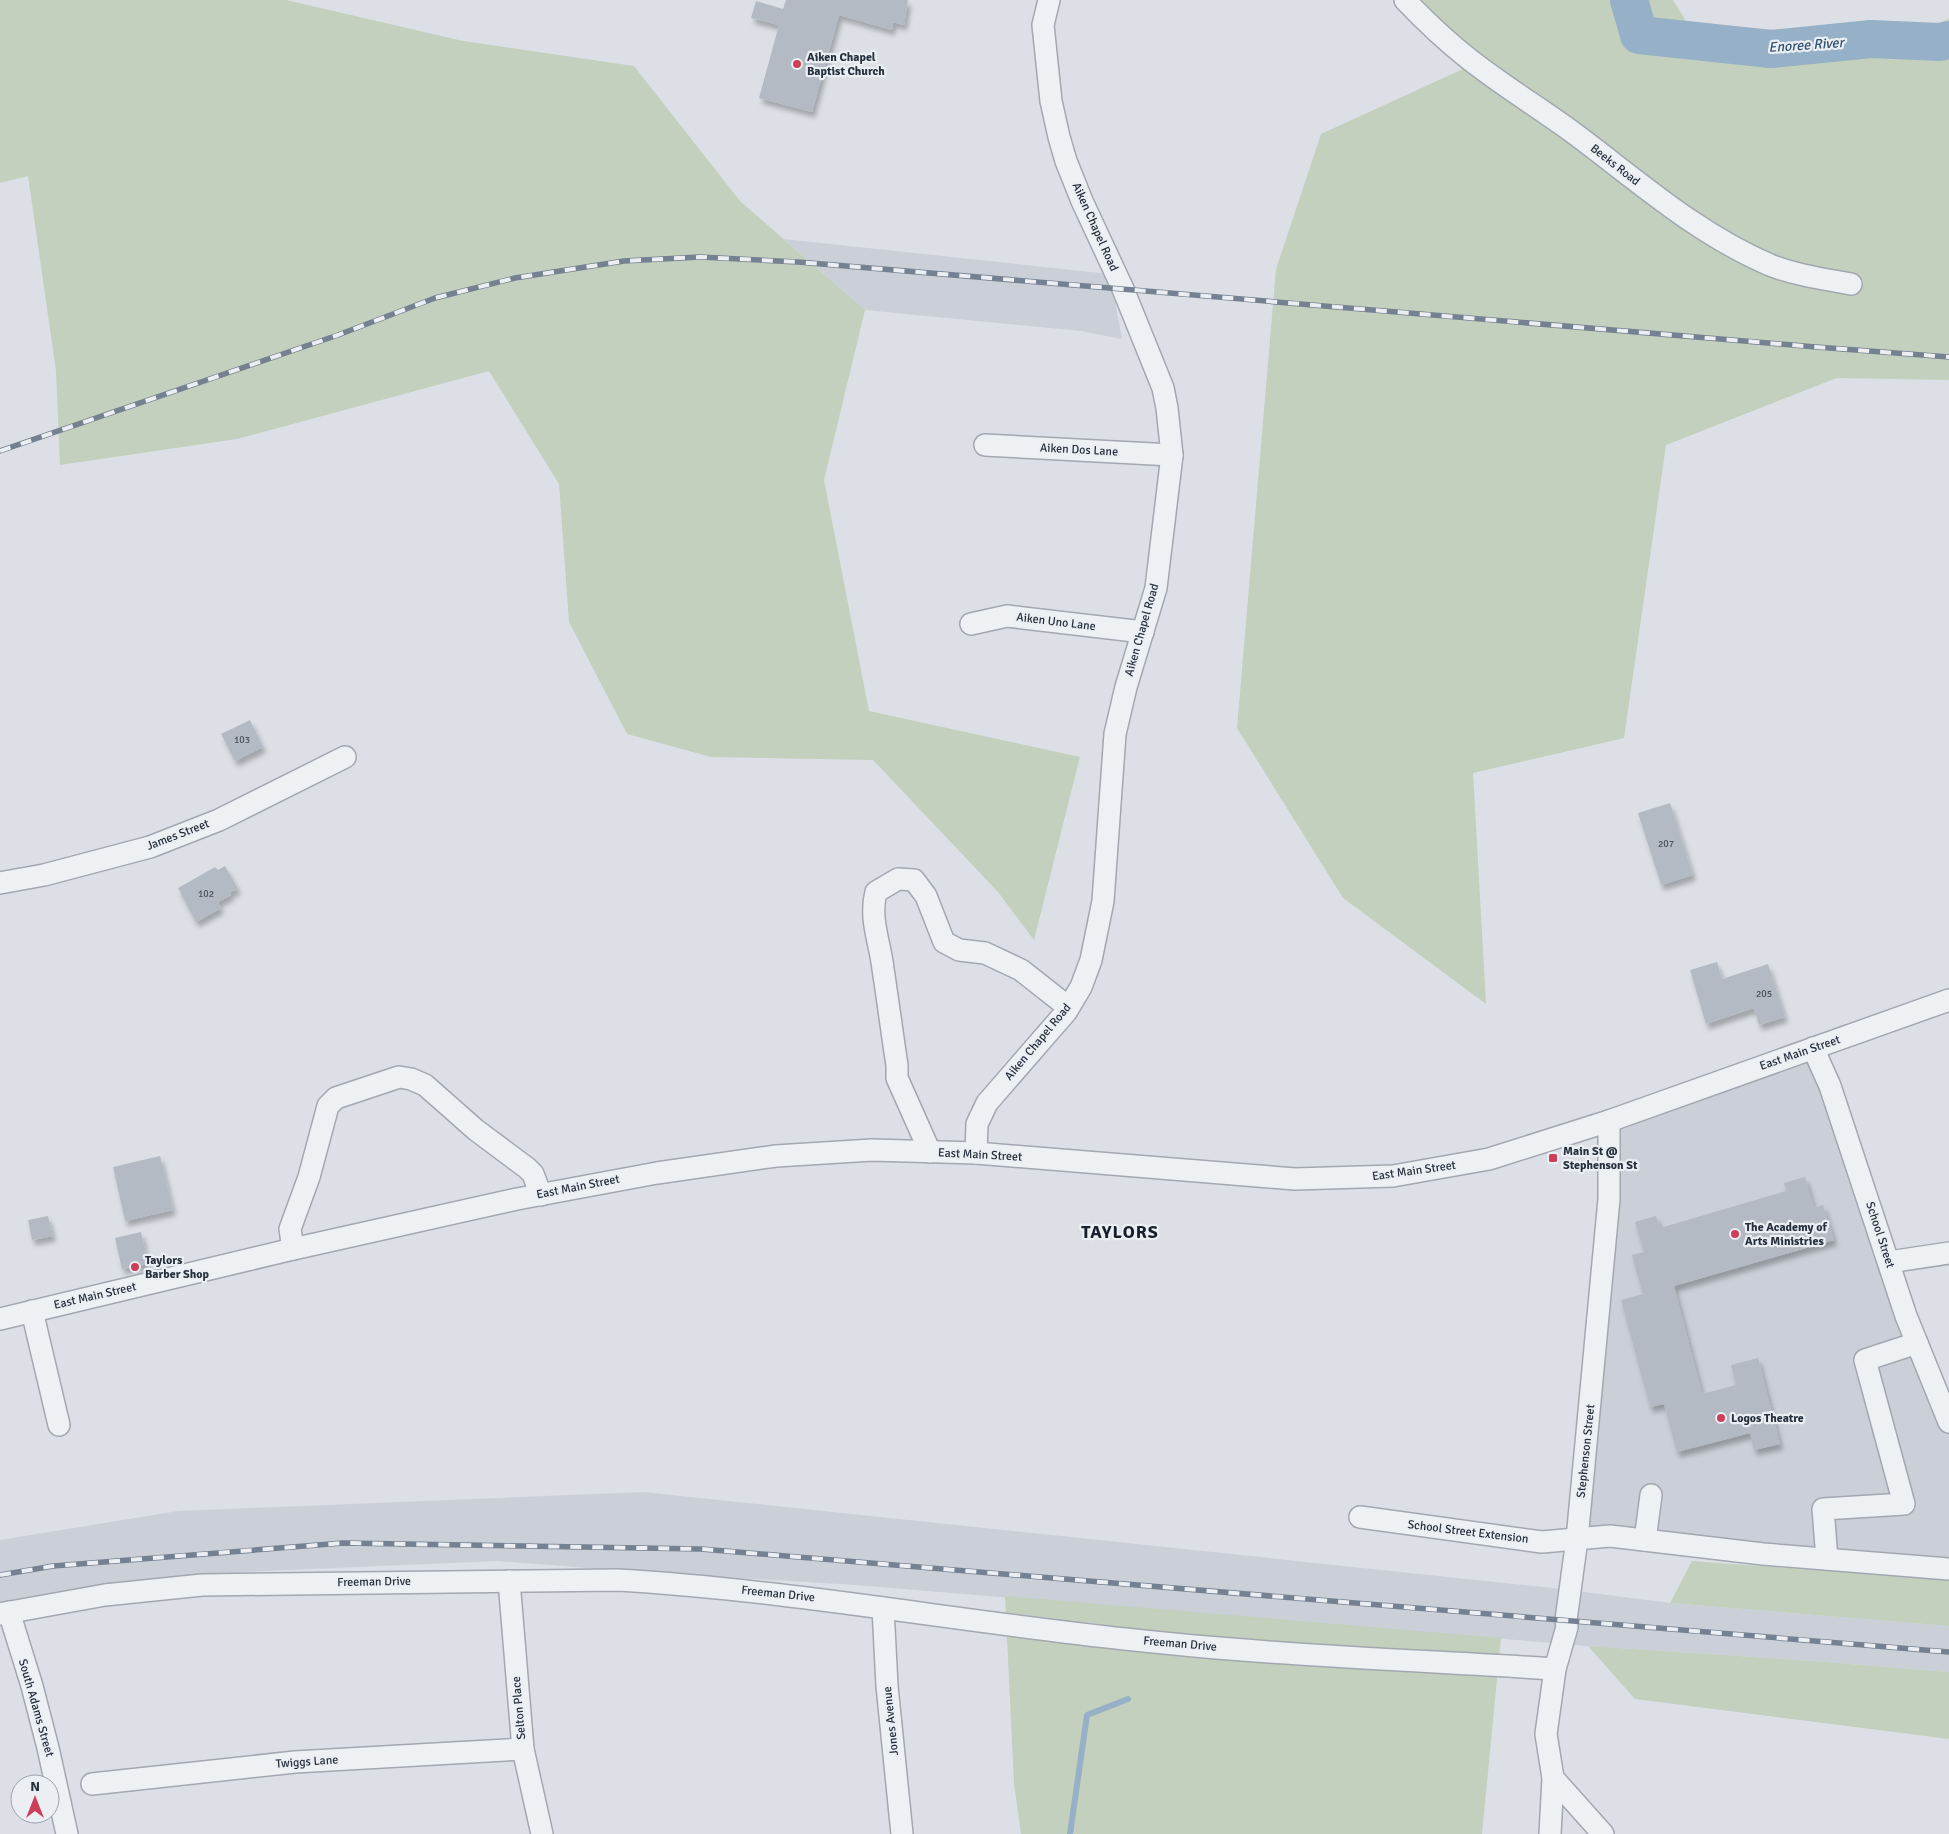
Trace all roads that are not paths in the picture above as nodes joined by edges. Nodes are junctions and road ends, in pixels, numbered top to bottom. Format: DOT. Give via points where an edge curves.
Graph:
graph roads {
  1 [pos="1033,0"];
  2 [pos="1049,0"];
  3 [pos="1405,0"];
  4 [pos="1043,25"];
  5 [pos="1851,284"];
  6 [pos="985,445"];
  7 [pos="1172,455"];
  8 [pos="970,624"];
  9 [pos="1143,632"];
  10 [pos="345,757"];
  11 [pos="0,883"];
  12 [pos="1949,1000"];
  13 [pos="1068,1007"];
  14 [pos="1813,1048"];
  15 [pos="1609,1120"];
  16 [pos="930,1152"];
  17 [pos="976,1153"];
  18 [pos="540,1195"];
  19 [pos="293,1249"];
  20 [pos="1949,1253"];
  21 [pos="1889,1262"];
  22 [pos="32,1312"];
  23 [pos="0,1319"];
  24 [pos="1917,1343"];
  25 [pos="1949,1422"];
  26 [pos="59,1425"];
  27 [pos="1652,1495"];
  28 [pos="1360,1517"];
  29 [pos="1577,1539"];
  30 [pos="1645,1540"];
  31 [pos="1827,1559"];
  32 [pos="1949,1569"];
  33 [pos="509,1581"];
  34 [pos="884,1608"];
  35 [pos="5,1613"];
  36 [pos="1555,1669"];
  37 [pos="523,1749"];
  38 [pos="1554,1778"];
  39 [pos="92,1784"];
  40 [pos="67,1834"];
  41 [pos="542,1834"];
  42 [pos="902,1834"];
  43 [pos="1550,1834"];
  44 [pos="1603,1834"];
  1 -- 4 [label="street"];
  2 -- 4 [label="street, Aiken Chapel Road"];
  3 -- 5 [label="street, Beeks Road" via="1469,59 1704,230 1771,265"];
  4 -- 7 [label="street, Aiken Chapel Road" via="1051,102 1066,161 1124,289 1163,388"];
  6 -- 7 [label="street, Aiken Dos Lane"];
  7 -- 9 [label="street, Aiken Chapel Road" via="1156,588"];
  8 -- 9 [label="street, Aiken Uno Lane" via="1007,616"];
  9 -- 13 [label="street, Aiken Chapel Road" via="1115,734 1097,935 1091,960"];
  10 -- 11 [label="street, James Street" via="219,820 150,847"];
  12 -- 14 [label="street, East Main Street"];
  13 -- 16 [label="street" via="1021,970 985,952 959,950 944,942 926,896 914,880 898,879 876,892 872,906 897,1078"];
  13 -- 17 [label="street, Aiken Chapel Road" via="987,1104 977,1124"];
  14 -- 15 [label="street, East Main Street"];
  14 -- 21 [label="street, School Street" via="1830,1086"];
  15 -- 17 [label="street, East Main Street" via="1489,1159 1393,1176 1295,1179"];
  15 -- 29 [label="street, Stephenson Street" via="1609,1199"];
  16 -- 17 [label="street, East Main Street"];
  16 -- 18 [label="street, East Main Street" via="872,1150 776,1156 657,1173"];
  18 -- 19 [label="street, East Main Street"];
  18 -- 19 [label="street" via="533,1174 527,1168 476,1130 425,1085 399,1077 336,1098 328,1106 290,1229"];
  19 -- 22 [label="street, East Main Street"];
  20 -- 21 [label="street"];
  21 -- 24 [label="street, School Street"];
  22 -- 23 [label="street, East Main Street"];
  22 -- 26 [label="street"];
  24 -- 25 [label="street, School Street"];
  24 -- 31 [label="street" via="1865,1360 1904,1504 1823,1509"];
  27 -- 30 [label="street"];
  28 -- 29 [label="street, School Street Extension" via="1542,1542"];
  29 -- 30 [label="street" via="1610,1536"];
  29 -- 36 [label="street, Stephenson Street" via="1567,1626"];
  30 -- 31 [label="street"];
  31 -- 32 [label="street"];
  33 -- 34 [label="street, Freeman Drive" via="618,1580 681,1584"];
  33 -- 35 [label="street, Freeman Drive" via="202,1586 105,1595"];
  33 -- 37 [label="street, Selton Place"];
  34 -- 36 [label="street, Freeman Drive" via="1126,1639"];
  34 -- 42 [label="street, Jones Avenue" via="887,1686"];
  35 -- 40 [label="street, South Adams Street" via="32,1686"];
  36 -- 38 [label="street, Stephenson Street" via="1546,1734"];
  37 -- 39 [label="street, Twiggs Lane" via="295,1762"];
  37 -- 41 [label="street, Selton Place"];
  38 -- 43 [label="street"];
  38 -- 44 [label="street"];
}
